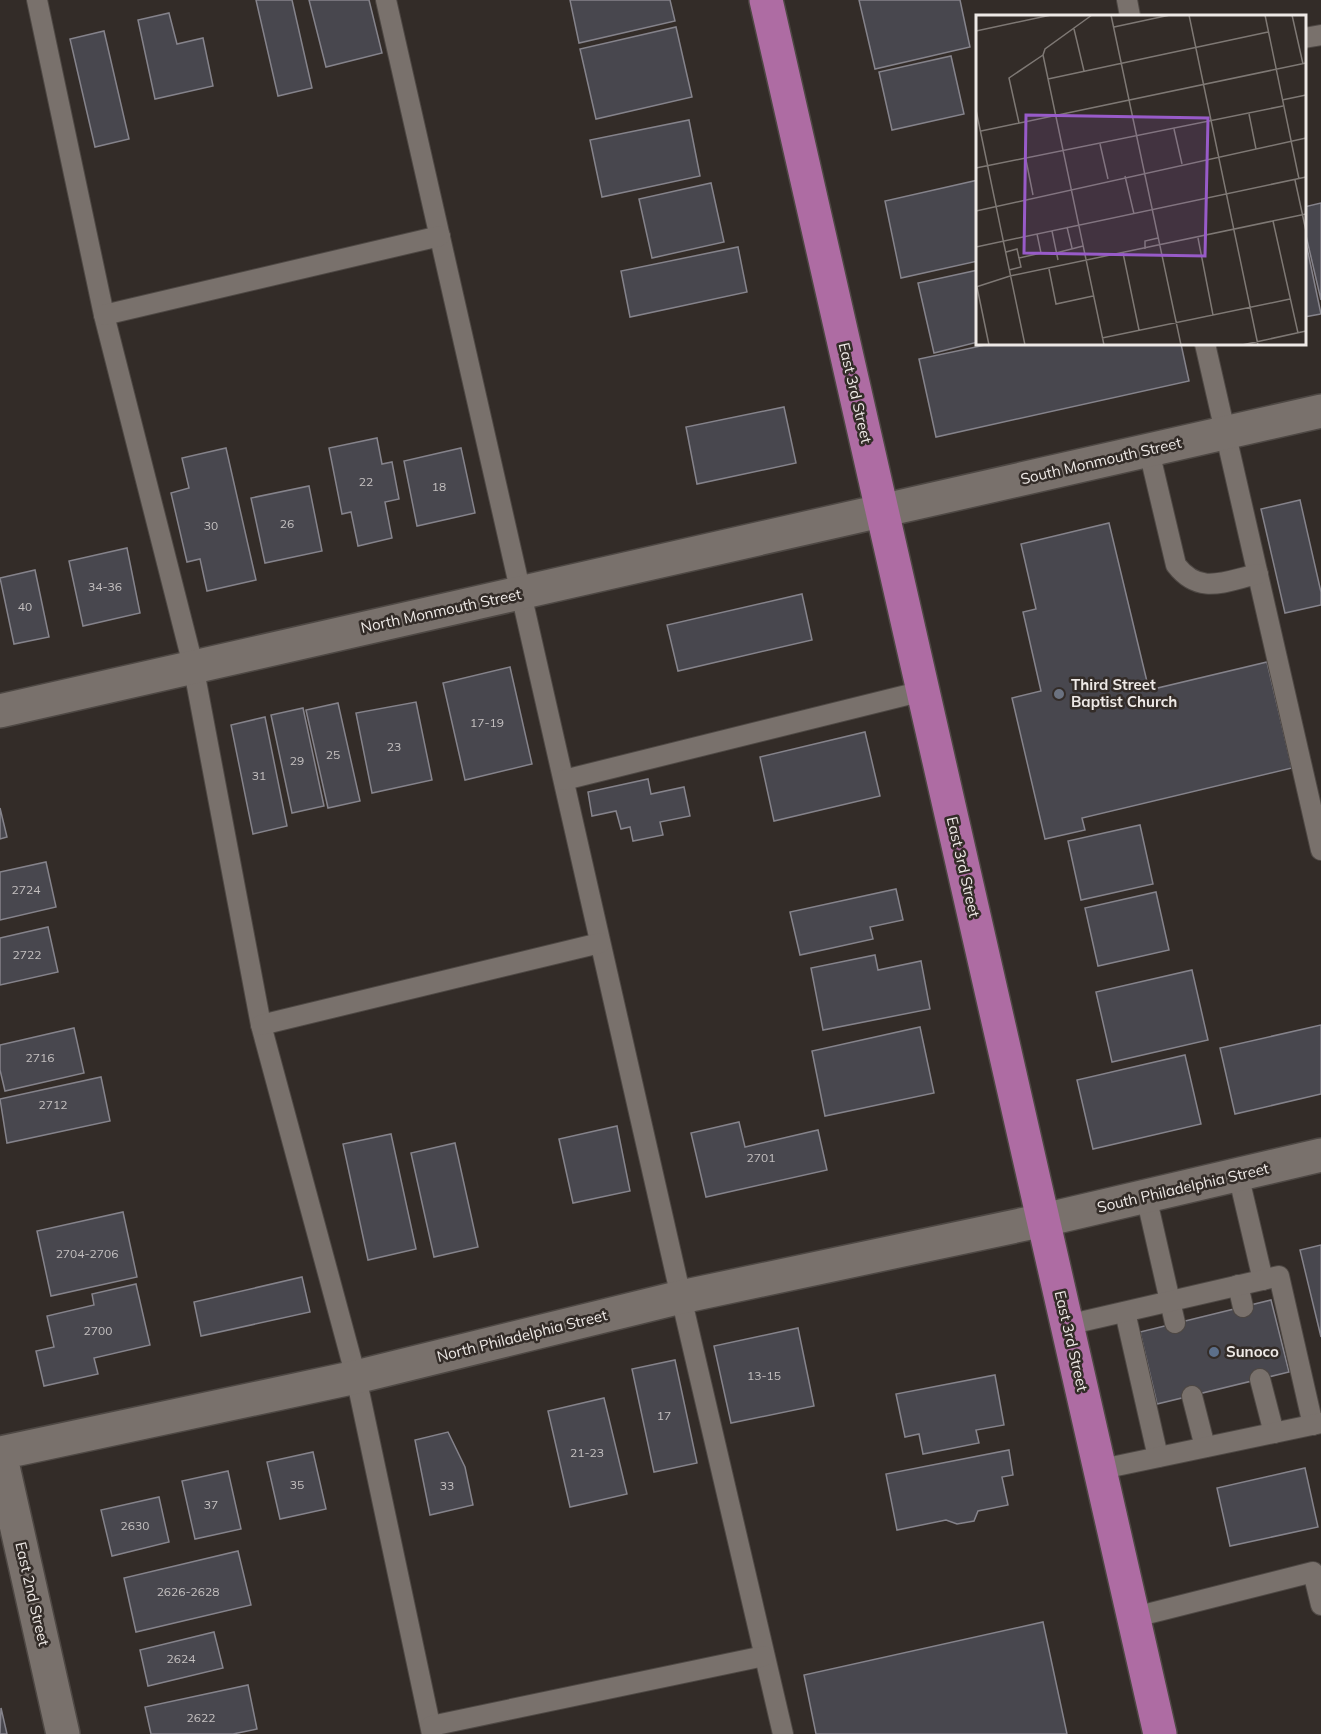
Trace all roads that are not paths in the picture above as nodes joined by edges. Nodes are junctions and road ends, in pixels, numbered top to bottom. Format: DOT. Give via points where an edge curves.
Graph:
graph roads {
  1 [pos="37,0"];
  2 [pos="386,0"];
  3 [pos="766,0"];
  4 [pos="1127,0"];
  5 [pos="1130,15"];
  6 [pos="1321,35"];
  7 [pos="1306,38"];
  8 [pos="440,236"];
  9 [pos="104,315"];
  10 [pos="1205,345"];
  11 [pos="1321,411"];
  12 [pos="1226,434"];
  13 [pos="1149,451"];
  14 [pos="882,511"];
  15 [pos="1258,574"];
  16 [pos="521,593"];
  17 [pos="193,665"];
  18 [pos="923,691"];
  19 [pos="0,711"];
  20 [pos="564,780"];
  21 [pos="1314,786"];
  22 [pos="1321,850"];
  23 [pos="600,943"];
  24 [pos="261,1025"];
  25 [pos="1321,1155"];
  26 [pos="1238,1174"];
  27 [pos="1146,1196"];
  28 [pos="1044,1220"];
  29 [pos="1263,1280"];
  30 [pos="1238,1285"];
  31 [pos="681,1297"];
  32 [pos="1170,1301"];
  33 [pos="1244,1307"];
  34 [pos="1125,1312"];
  35 [pos="1175,1323"];
  36 [pos="1067,1325"];
  37 [pos="356,1377"];
  38 [pos="1260,1379"];
  39 [pos="1192,1396"];
  40 [pos="1317,1424"];
  41 [pos="1274,1433"];
  42 [pos="1204,1447"];
  43 [pos="0,1453"];
  44 [pos="1158,1457"];
  45 [pos="1102,1469"];
  46 [pos="1321,1605"];
  47 [pos="1135,1617"];
  48 [pos="764,1656"];
  49 [pos="431,1730"];
  50 [pos="63,1734"];
  51 [pos="783,1734"];
  52 [pos="1160,1734"];
  1 -- 9 [label="lane"];
  2 -- 8 [label="lane"];
  3 -- 14 [label="main road, East 3rd Street"];
  4 -- 5 [label="lane"];
  6 -- 7 [label="lane"];
  8 -- 9 [label="lane"];
  8 -- 16 [label="lane"];
  9 -- 17 [label="lane"];
  10 -- 12 [label="lane"];
  11 -- 12 [label="street, South Monmouth Street"];
  12 -- 13 [label="street, South Monmouth Street"];
  12 -- 15 [label="lane"];
  13 -- 14 [label="street, South Monmouth Street"];
  13 -- 15 [label="lane" via="1176,565 1186,578 1204,586"];
  14 -- 16 [label="street, North Monmouth Street"];
  14 -- 18 [label="main road, East 3rd Street"];
  15 -- 21 [label="lane"];
  16 -- 17 [label="street, North Monmouth Street"];
  16 -- 20 [label="lane"];
  17 -- 19 [label="street, North Monmouth Street"];
  17 -- 24 [label="lane"];
  18 -- 20 [label="lane"];
  18 -- 28 [label="main road, East 3rd Street"];
  20 -- 23 [label="lane"];
  21 -- 22 [label="lane"];
  23 -- 24 [label="lane"];
  23 -- 31 [label="lane"];
  24 -- 37 [label="lane"];
  25 -- 26 [label="street, South Philadelphia Street"];
  26 -- 27 [label="street, South Philadelphia Street"];
  26 -- 29 [label="lane"];
  27 -- 28 [label="street, South Philadelphia Street"];
  27 -- 32 [label="lane"];
  28 -- 31 [label="street, North Philadelphia Street"];
  28 -- 36 [label="main road, East 3rd Street"];
  29 -- 30 [label="lane"];
  29 -- 40 [label="lane" via="1279,1276"];
  30 -- 32 [label="lane"];
  30 -- 33 [label="lane"];
  31 -- 37 [label="street, North Philadelphia Street"];
  31 -- 48 [label="lane"];
  32 -- 34 [label="lane"];
  32 -- 35 [label="lane"];
  34 -- 36 [label="lane"];
  34 -- 44 [label="lane"];
  36 -- 45 [label="main road, East 3rd Street"];
  37 -- 43 [label="street, North Philadelphia Street"];
  37 -- 49 [label="lane"];
  38 -- 41 [label="lane"];
  39 -- 42 [label="lane"];
  40 -- 41 [label="lane"];
  41 -- 42 [label="lane"];
  42 -- 44 [label="lane"];
  43 -- 50 [label="street, East 2nd Street"];
  44 -- 45 [label="lane"];
  45 -- 47 [label="main road, East 3rd Street"];
  46 -- 47 [label="lane" via="1313,1572"];
  47 -- 52 [label="main road, East 3rd Street"];
  48 -- 49 [label="lane"];
  48 -- 51 [label="lane"];
}
